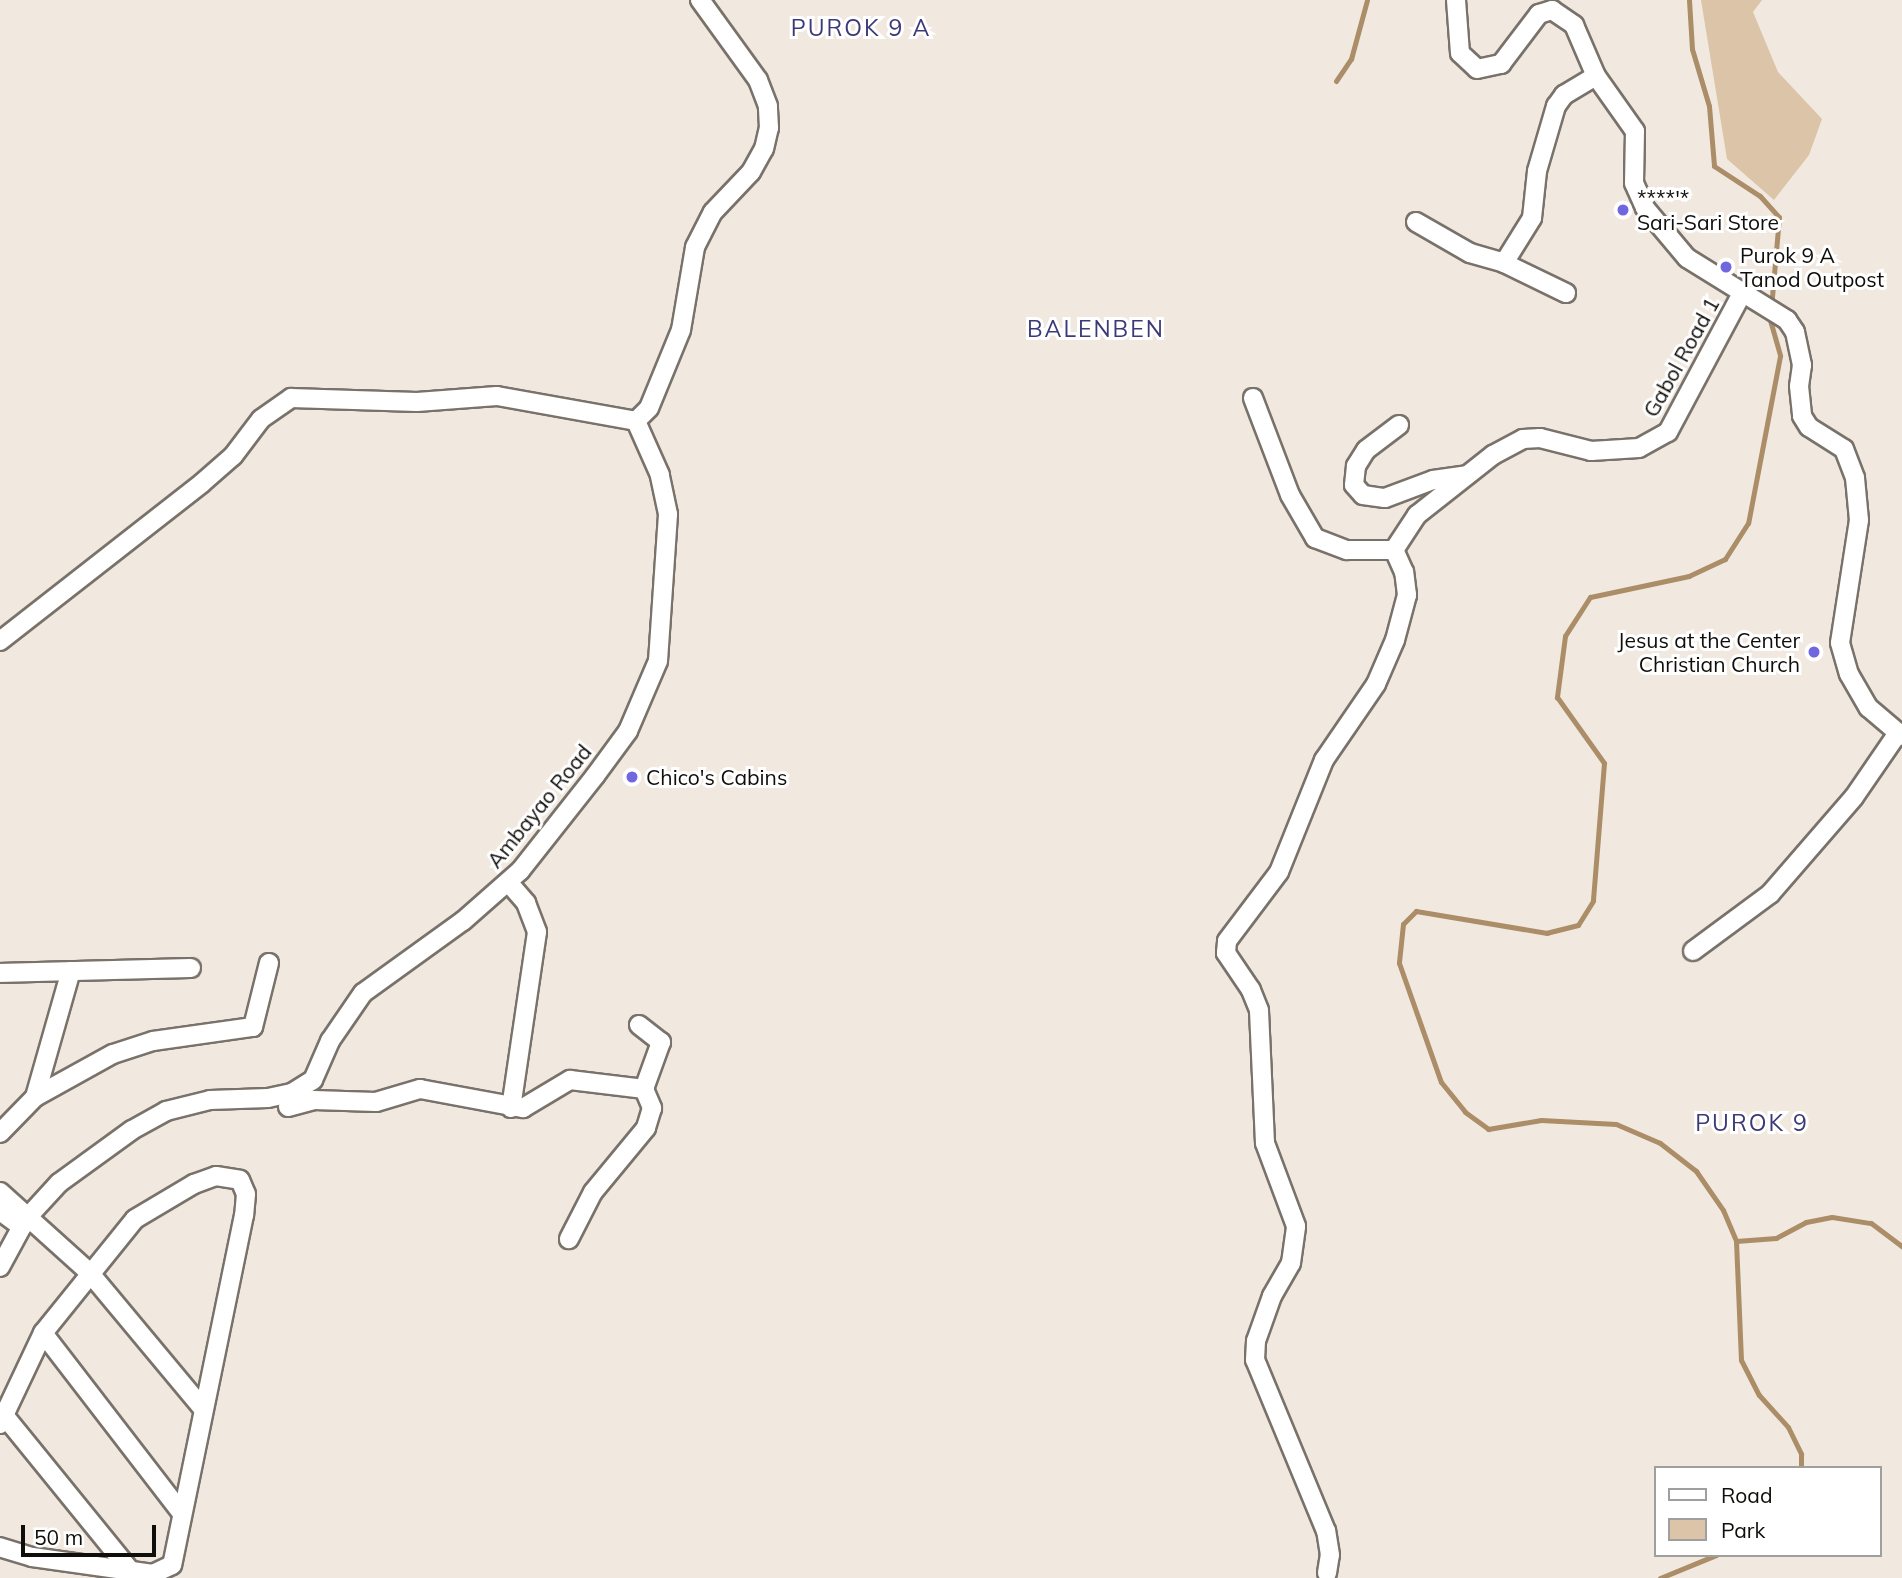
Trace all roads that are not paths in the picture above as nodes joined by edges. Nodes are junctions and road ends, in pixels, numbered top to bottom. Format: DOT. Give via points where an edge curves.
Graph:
graph roads {
  1 [pos="700,0"];
  2 [pos="1456,0"];
  3 [pos="1596,76"];
  4 [pos="1416,222"];
  5 [pos="1504,263"];
  6 [pos="1566,293"];
  7 [pos="1741,295"];
  8 [pos="1253,398"];
  9 [pos="636,421"];
  10 [pos="1399,425"];
  11 [pos="1467,475"];
  12 [pos="1394,550"];
  13 [pos="0,641"];
  14 [pos="1900,734"];
  15 [pos="508,881"];
  16 [pos="1693,951"];
  17 [pos="269,963"];
  18 [pos="191,968"];
  19 [pos="71,971"];
  20 [pos="0,972"];
  21 [pos="639,1025"];
  22 [pos="644,1089"];
  23 [pos="35,1097"];
  24 [pos="288,1107"];
  25 [pos="511,1108"];
  26 [pos="0,1133"];
  27 [pos="0,1192"];
  28 [pos="0,1211"];
  29 [pos="24,1223"];
  30 [pos="569,1239"];
  31 [pos="0,1268"];
  32 [pos="89,1272"];
  33 [pos="43,1333"];
  34 [pos="203,1409"];
  35 [pos="1,1419"];
  36 [pos="180,1511"];
  37 [pos="0,1547"];
  38 [pos="129,1569"];
  39 [pos="1327,1573"];
  1 -- 9 [label="street" via="758,80 768,106 769,128 751,172 713,212 695,247 681,330 649,408"];
  2 -- 3 [label="street" via="1460,53 1477,69 1501,64 1539,13 1552,10 1580,34"];
  3 -- 5 [label="street" via="1564,95 1556,106 1537,171 1532,218"];
  3 -- 7 [label="street" via="1635,131 1634,183 1645,208 1687,258"];
  4 -- 5 [label="street" via="1470,253"];
  5 -- 6 [label="street"];
  7 -- 11 [label="street, Gabol Road 1" via="1668,432 1654,442 1639,448 1591,451 1540,438 1523,439"];
  7 -- 14 [label="street" via="1787,320 1800,347 1802,416 1809,427 1844,449 1855,478 1859,520 1840,643 1849,674 1869,708"];
  8 -- 12 [label="street" via="1290,495 1315,537 1347,550"];
  9 -- 13 [label="street" via="498,396 417,402 291,398 261,419 233,456 202,483"];
  9 -- 15 [label="street, Ambayao Road" via="660,475 668,514 658,661 628,731"];
  10 -- 11 [label="street" via="1366,450 1356,466 1354,485 1363,495 1385,498 1433,480"];
  11 -- 12 [label="street, Gabol Road 1" via="1417,515"];
  12 -- 39 [label="street" via="1404,572 1407,595 1395,640 1376,684 1324,760 1279,872 1227,941 1226,953 1259,1010 1265,1143 1296,1226 1291,1263 1272,1296 1256,1341 1255,1360 1326,1531"];
  14 -- 16 [label="street" via="1854,797 1770,894"];
  15 -- 25 [label="street" via="526,903 537,932"];
  15 -- 29 [label="street, Ambayao Road" via="463,921 363,993 330,1041 313,1080 292,1093 210,1100 166,1111 60,1183"];
  17 -- 23 [label="street" via="253,1027 153,1041 113,1054"];
  18 -- 19 [label="street"];
  19 -- 20 [label="street"];
  19 -- 23 [label="street"];
  21 -- 22 [label="street" via="661,1042"];
  22 -- 25 [label="street" via="570,1080 534,1104"];
  22 -- 30 [label="street" via="651,1118 593,1192"];
  23 -- 26 [label="street"];
  24 -- 25 [label="street" via="314,1100 376,1102 420,1089"];
  27 -- 29 [label="street"];
  28 -- 29 [label="street"];
  29 -- 31 [label="street, Ambayao Road"];
  29 -- 32 [label="street"];
  32 -- 33 [label="street"];
  32 -- 34 [label="street"];
  32 -- 34 [label="street" via="135,1219 165,1198 215,1176 240,1180 246,1194 244,1215"];
  33 -- 35 [label="street"];
  33 -- 36 [label="street"];
  34 -- 36 [label="street"];
  35 -- 38 [label="street"];
  36 -- 38 [label="street" via="172,1565 153,1574"];
  37 -- 38 [label="street" via="32,1557"];
}
